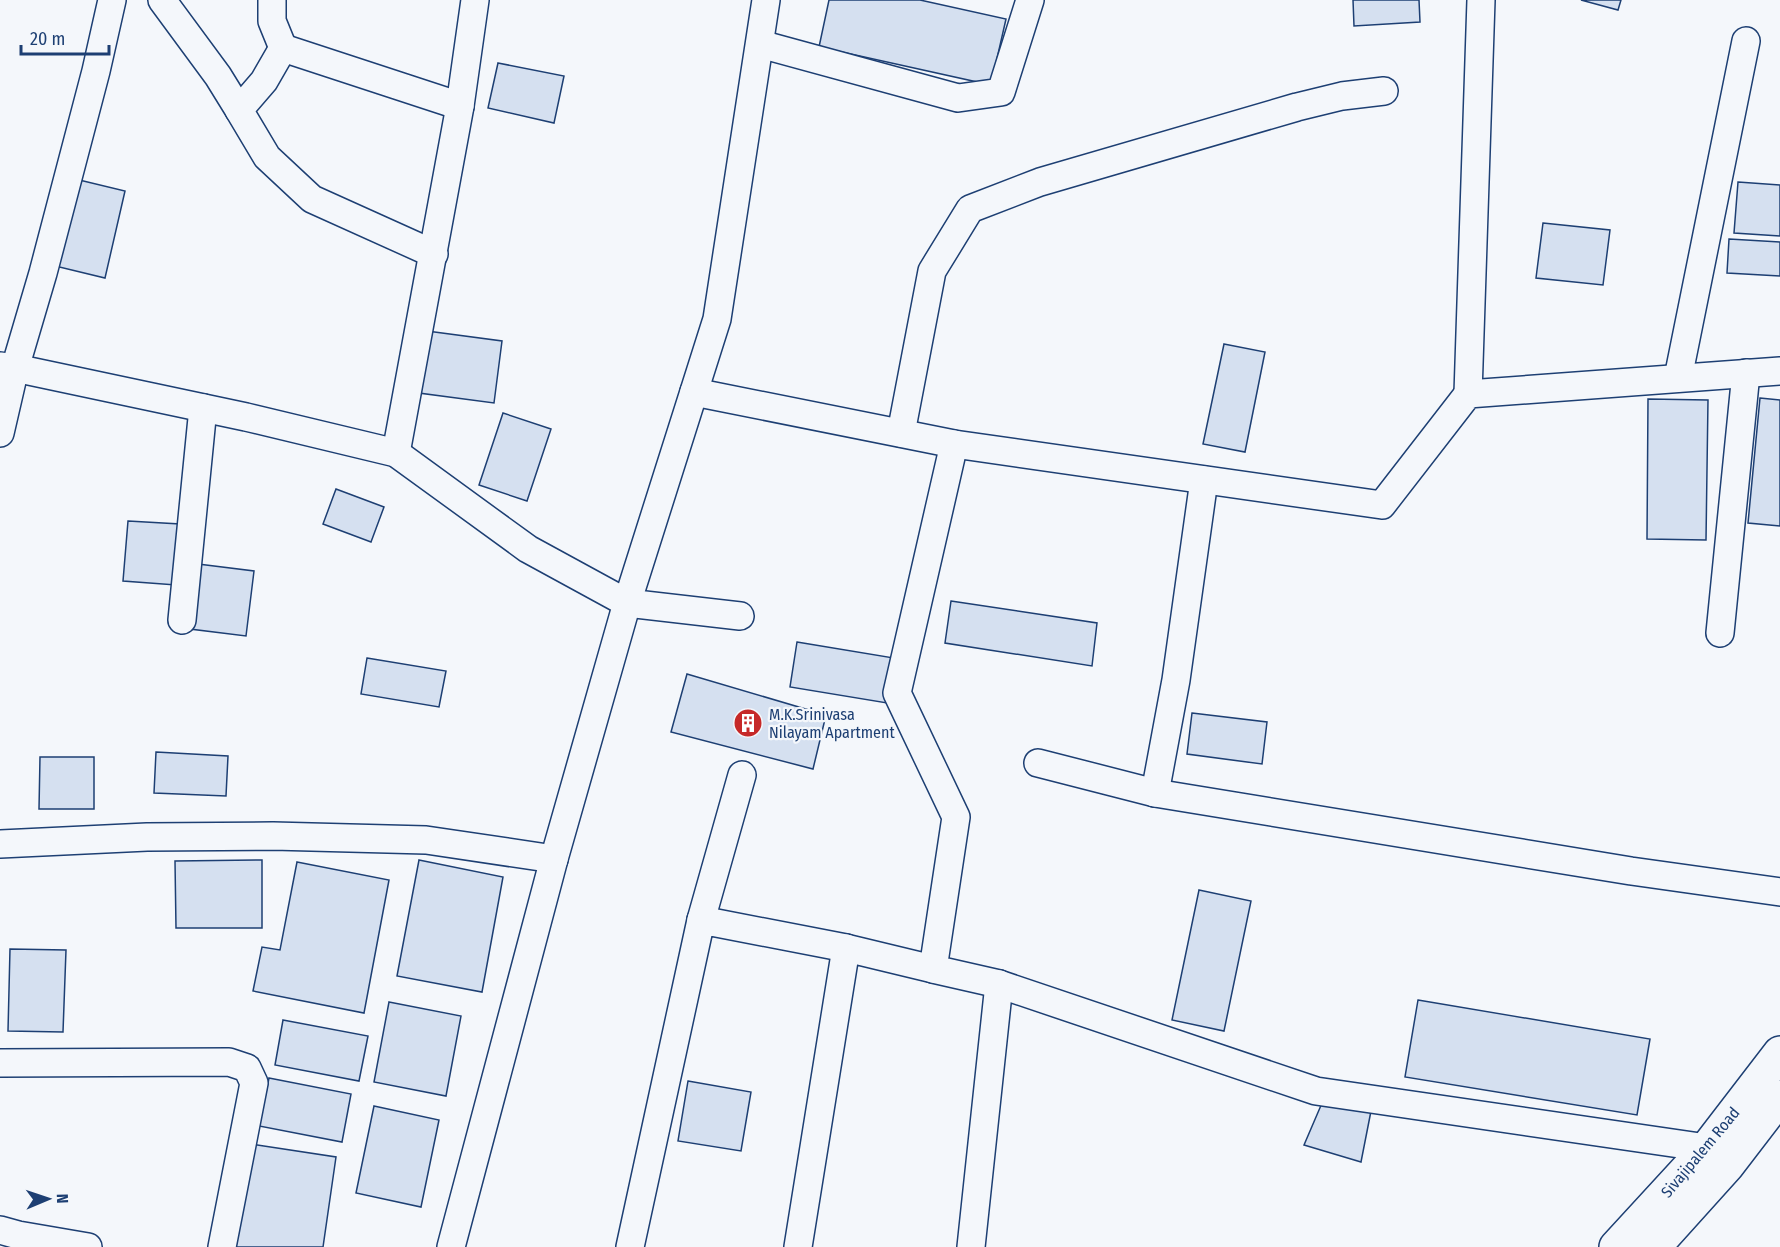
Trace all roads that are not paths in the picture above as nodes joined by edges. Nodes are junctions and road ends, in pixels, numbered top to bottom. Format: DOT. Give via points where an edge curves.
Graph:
graph roads {
  1 [pos="112,0"];
  2 [pos="162,0"];
  3 [pos="272,0"];
  4 [pos="475,0"];
  5 [pos="766,0"];
  6 [pos="1030,0"];
  7 [pos="1481,0"];
  8 [pos="1746,41"];
  9 [pos="760,44"];
  10 [pos="283,48"];
  11 [pos="1384,91"];
  12 [pos="460,106"];
  13 [pos="239,110"];
  14 [pos="434,254"];
  15 [pos="7,367"];
  16 [pos="1780,371"];
  17 [pos="1746,373"];
  18 [pos="1678,378"];
  19 [pos="694,392"];
  20 [pos="1468,394"];
  21 [pos="203,408"];
  22 [pos="0,433"];
  23 [pos="901,434"];
  24 [pos="954,444"];
  25 [pos="396,453"];
  26 [pos="1204,480"];
  27 [pos="627,603"];
  28 [pos="740,616"];
  29 [pos="182,620"];
  30 [pos="1720,633"];
  31 [pos="1038,763"];
  32 [pos="742,775"];
  33 [pos="1155,793"];
  34 [pos="0,844"];
  35 [pos="554,859"];
  36 [pos="1780,892"];
  37 [pos="701,920"];
  38 [pos="846,948"];
  39 [pos="933,969"];
  40 [pos="999,984"];
  41 [pos="1780,1053"];
  42 [pos="0,1063"];
  43 [pos="1780,1097"];
  44 [pos="1707,1148"];
  45 [pos="11,1238"];
  46 [pos="88,1247"];
  47 [pos="222,1247"];
  48 [pos="451,1247"];
  49 [pos="630,1247"];
  50 [pos="798,1247"];
  51 [pos="970,1247"];
  52 [pos="1616,1247"];
  53 [pos="1654,1247"];
  1 -- 15 [label="street" via="43,273"];
  2 -- 13 [label="street"];
  3 -- 10 [label="street" via="272,21"];
  4 -- 12 [label="street"];
  5 -- 9 [label="street"];
  6 -- 9 [label="street" via="1001,92 958,98"];
  7 -- 20 [label="street"];
  8 -- 18 [label="street"];
  9 -- 19 [label="street" via="717,319"];
  10 -- 12 [label="street"];
  10 -- 13 [label="street" via="264,81"];
  11 -- 23 [label="street" via="1342,96 1286,110 1040,182 970,209 932,271"];
  12 -- 14 [label="street"];
  13 -- 14 [label="street" via="267,157 312,199"];
  14 -- 25 [label="street"];
  15 -- 21 [label="street"];
  15 -- 22 [label="street"];
  16 -- 17 [label="street"];
  17 -- 18 [label="street"];
  17 -- 30 [label="street"];
  18 -- 20 [label="street"];
  19 -- 23 [label="street"];
  19 -- 27 [label="street"];
  20 -- 26 [label="street" via="1382,505"];
  21 -- 25 [label="street"];
  21 -- 29 [label="street"];
  23 -- 24 [label="street"];
  24 -- 26 [label="street"];
  24 -- 39 [label="street" via="897,693 956,817"];
  25 -- 27 [label="street" via="528,549"];
  26 -- 33 [label="street" via="1176,680"];
  27 -- 28 [label="street"];
  27 -- 35 [label="street"];
  31 -- 33 [label="street"];
  32 -- 37 [label="street"];
  33 -- 36 [label="street" via="1620,870"];
  34 -- 35 [label="street" via="147,837 426,840"];
  35 -- 48 [label="street"];
  37 -- 38 [label="street"];
  37 -- 49 [label="street"];
  38 -- 39 [label="street"];
  38 -- 50 [label="street"];
  39 -- 40 [label="street"];
  40 -- 44 [label="street" via="1316,1091"];
  40 -- 51 [label="street"];
  41 -- 44 [label="main road, Sivajipalem Road"];
  42 -- 47 [label="street" via="229,1062 247,1068 254,1083"];
  43 -- 53 [label="main road, Sivajipalem Road" via="1727,1166"];
  44 -- 52 [label="main road, Sivajipalem Road"];
  45 -- 46 [label="street"];
}
